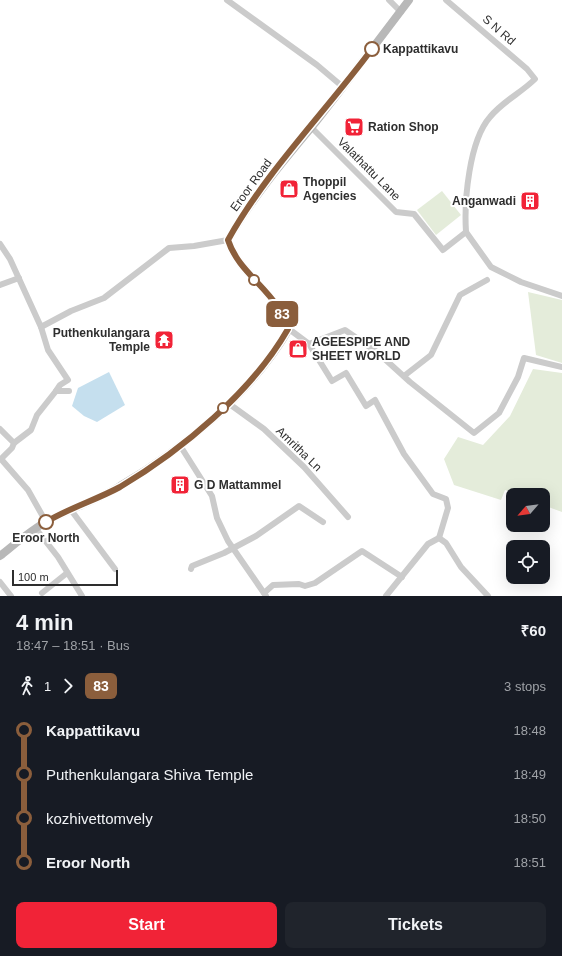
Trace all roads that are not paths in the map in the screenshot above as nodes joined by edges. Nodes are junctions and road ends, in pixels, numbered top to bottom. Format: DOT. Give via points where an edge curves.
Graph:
graph roads {
  1 [pos="227,0"];
  2 [pos="389,0"];
  3 [pos="409,0"];
  4 [pos="446,0"];
  5 [pos="401,12"];
  6 [pos="344,87"];
  7 [pos="311,128"];
  8 [pos="466,232"];
  9 [pos="228,240"];
  10 [pos="0,244"];
  11 [pos="18,278"];
  12 [pos="487,280"];
  13 [pos="0,285"];
  14 [pos="562,296"];
  15 [pos="41,327"];
  16 [pos="288,329"];
  17 [pos="309,344"];
  18 [pos="562,367"];
  19 [pos="404,376"];
  20 [pos="56,391"];
  21 [pos="69,391"];
  22 [pos="227,405"];
  23 [pos="0,429"];
  24 [pos="14,443"];
  25 [pos="180,447"];
  26 [pos="71,510"];
  27 [pos="348,517"];
  28 [pos="46,522"];
  29 [pos="323,522"];
  30 [pos="36,529"];
  31 [pos="439,538"];
  32 [pos="232,547"];
  33 [pos="0,556"];
  34 [pos="115,569"];
  35 [pos="191,569"];
  36 [pos="67,573"];
  37 [pos="402,576"];
  38 [pos="0,582"];
  39 [pos="42,593"];
  40 [pos="265,594"];
  41 [pos="78,595"];
  42 [pos="11,596"];
  43 [pos="386,596"];
  44 [pos="488,596"];
  1 -- 6 [label="street"];
  2 -- 5 [label="street"];
  3 -- 5 [label="main road, Eroor Road"];
  4 -- 8 [label="street, S N Rd" via="527,69 535,79 507,100 489,118 481,134 473,153 467,192"];
  5 -- 6 [label="main road, Eroor Road"];
  6 -- 7 [label="main road, Eroor Road"];
  7 -- 8 [label="street, Valathattu Lane" via="396,212 414,214 443,250"];
  7 -- 9 [label="main road, Eroor Road" via="242,217"];
  8 -- 14 [label="street" via="491,267 521,282"];
  9 -- 15 [label="street" via="170,248 104,298"];
  9 -- 16 [label="main road" via="239,263 277,306"];
  10 -- 11 [label="street"];
  11 -- 13 [label="street"];
  11 -- 15 [label="street"];
  12 -- 19 [label="street" via="460,295 431,355"];
  15 -- 20 [label="street" via="48,350 68,380"];
  16 -- 17 [label="street"];
  16 -- 22 [label="main road" via="257,376"];
  17 -- 19 [label="street" via="345,330 378,352"];
  17 -- 31 [label="street" via="332,381 346,373 366,406 375,400 404,454 433,494 446,499 448,508"];
  18 -- 19 [label="street" via="524,358 518,377 499,413 474,433"];
  20 -- 21 [label="street"];
  20 -- 24 [label="street" via="37,415 31,430"];
  22 -- 25 [label="main road"];
  22 -- 27 [label="street, Amritha Ln" via="264,429 304,467"];
  23 -- 24 [label="street"];
  24 -- 28 [label="street" via="1,459 28,490"];
  25 -- 26 [label="main road" via="119,487"];
  25 -- 32 [label="street" via="212,496 217,518"];
  26 -- 28 [label="main road"];
  26 -- 34 [label="street"];
  28 -- 30 [label="main road"];
  29 -- 32 [label="street" via="299,506 256,536"];
  30 -- 33 [label="main road"];
  30 -- 36 [label="street"];
  31 -- 37 [label="street" via="428,544"];
  31 -- 44 [label="street" via="446,543 461,567"];
  32 -- 35 [label="street" via="192,566"];
  32 -- 40 [label="street"];
  36 -- 39 [label="street"];
  36 -- 41 [label="street"];
  37 -- 40 [label="street" via="362,551 315,582 305,586 273,585"];
  37 -- 43 [label="street"];
  38 -- 42 [label="street"];
}
